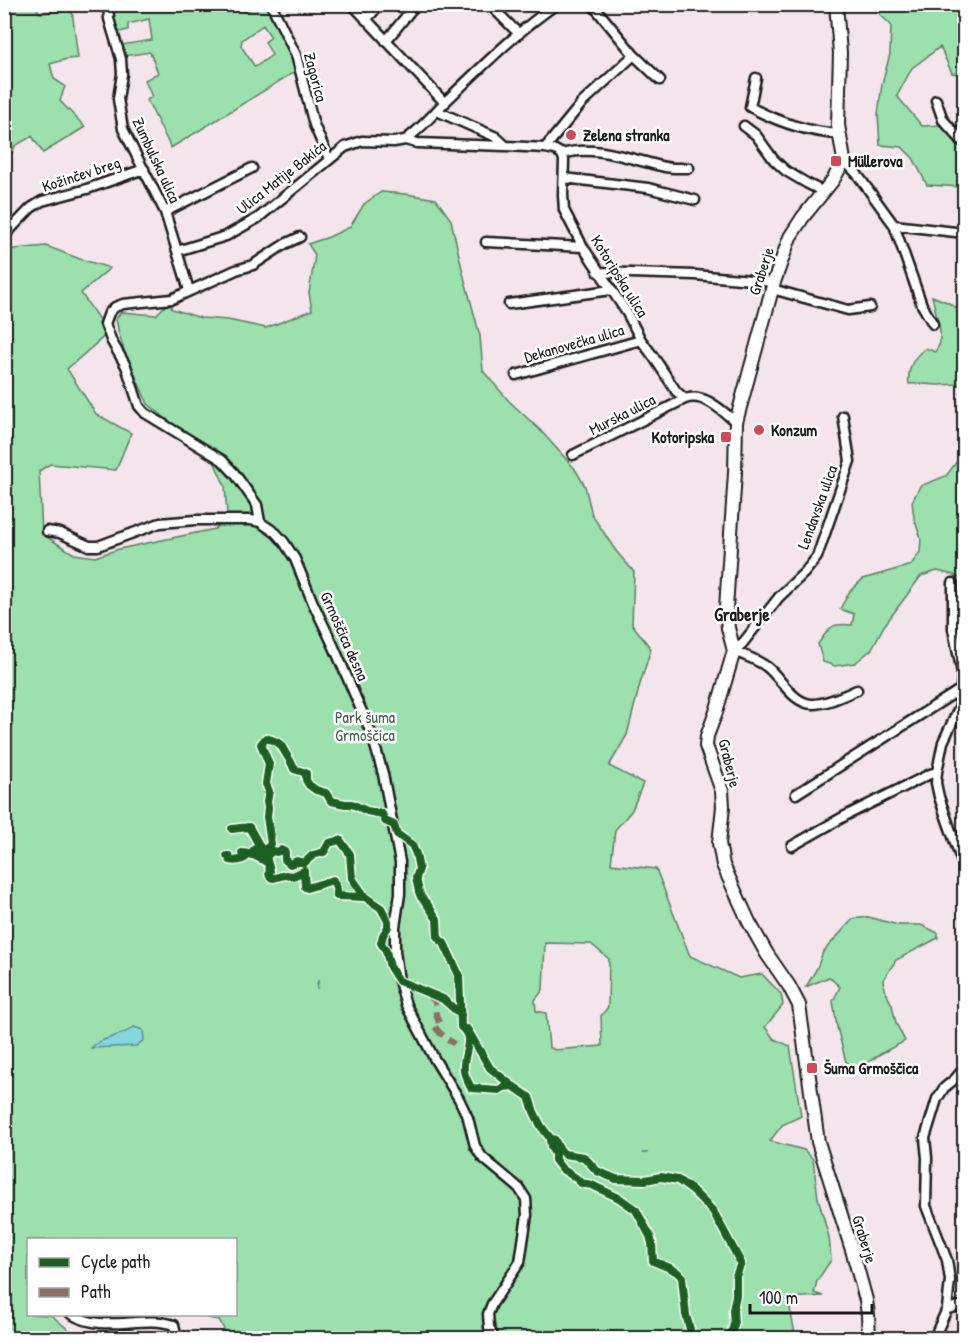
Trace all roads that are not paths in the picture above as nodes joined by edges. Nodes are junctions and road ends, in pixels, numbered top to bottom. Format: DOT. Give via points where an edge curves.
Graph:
graph roads {
  1 [pos="108,4"];
  2 [pos="271,4"];
  3 [pos="352,4"];
  4 [pos="380,4"];
  5 [pos="416,4"];
  6 [pos="489,4"];
  7 [pos="557,4"];
  8 [pos="592,4"];
  9 [pos="836,4"];
  10 [pos="366,20"];
  11 [pos="519,34"];
  12 [pos="386,41"];
  13 [pos="634,55"];
  14 [pos="756,78"];
  15 [pos="660,80"];
  16 [pos="936,100"];
  17 [pos="444,103"];
  18 [pos="437,111"];
  19 [pos="744,126"];
  20 [pos="839,134"];
  21 [pos="405,141"];
  22 [pos="964,143"];
  23 [pos="506,146"];
  24 [pos="545,148"];
  25 [pos="562,154"];
  26 [pos="328,159"];
  27 [pos="844,160"];
  28 [pos="252,168"];
  29 [pos="689,168"];
  30 [pos="144,169"];
  31 [pos="564,178"];
  32 [pos="824,192"];
  33 [pos="695,200"];
  34 [pos="165,212"];
  35 [pos="894,225"];
  36 [pos="964,233"];
  37 [pos="4,236"];
  38 [pos="300,237"];
  39 [pos="486,242"];
  40 [pos="584,247"];
  41 [pos="177,251"];
  42 [pos="598,272"];
  43 [pos="773,285"];
  44 [pos="189,290"];
  45 [pos="611,290"];
  46 [pos="509,304"];
  47 [pos="870,307"];
  48 [pos="933,324"];
  49 [pos="640,340"];
  50 [pos="516,375"];
  51 [pos="685,399"];
  52 [pos="843,416"];
  53 [pos="736,422"];
  54 [pos="573,455"];
  55 [pos="260,522"];
  56 [pos="46,531"];
  57 [pos="953,583"];
  58 [pos="734,651"];
  59 [pos="961,689"];
  60 [pos="857,690"];
  61 [pos="937,772"];
  62 [pos="796,794"];
  63 [pos="792,846"];
  64 [pos="964,868"];
  65 [pos="964,1068"];
  66 [pos="964,1305"];
  67 [pos="947,1309"];
  68 [pos="74,1316"];
  69 [pos="177,1338"];
  70 [pos="494,1338"];
  71 [pos="869,1338"];
  72 [pos="934,1338"];
  1 -- 30 [label="street, Zumbulska ulica" via="121,59 118,99 123,129"];
  2 -- 26 [label="street, Zagorica" via="296,55 314,125"];
  3 -- 10 [label="street"];
  4 -- 10 [label="street"];
  5 -- 12 [label="street"];
  6 -- 11 [label="street"];
  7 -- 11 [label="street"];
  8 -- 13 [label="street"];
  9 -- 20 [label="street"];
  10 -- 12 [label="street"];
  11 -- 17 [label="street"];
  12 -- 17 [label="street"];
  13 -- 15 [label="street"];
  13 -- 24 [label="street" via="582,103"];
  14 -- 20 [label="street" via="750,107 814,132"];
  16 -- 22 [label="street" via="943,120"];
  17 -- 18 [label="street"];
  18 -- 21 [label="street"];
  18 -- 23 [label="street" via="496,137"];
  19 -- 32 [label="street" via="786,171"];
  20 -- 27 [label="street"];
  21 -- 23 [label="street"];
  21 -- 26 [label="street, Ulica Matije Bakića" via="362,141"];
  23 -- 24 [label="street"];
  24 -- 25 [label="street"];
  25 -- 29 [label="street" via="593,152 663,167"];
  25 -- 31 [label="street, Kotoripska ulica"];
  26 -- 41 [label="street, Ulica Matije Bakića" via="258,218 226,236"];
  27 -- 32 [label="street, Graberje"];
  27 -- 35 [label="street"];
  28 -- 34 [label="street"];
  30 -- 34 [label="street, Zumbulska ulica"];
  30 -- 37 [label="street, Kožinčev breg" via="42,201"];
  31 -- 33 [label="street" via="648,188"];
  31 -- 40 [label="street, Kotoripska ulica" via="564,210"];
  32 -- 43 [label="street, Graberje" via="790,237"];
  34 -- 41 [label="street, Zumbulska ulica"];
  35 -- 36 [label="street"];
  35 -- 48 [label="street" via="922,305"];
  38 -- 44 [label="street" via="253,265"];
  39 -- 40 [label="street"];
  40 -- 42 [label="street, Kotoripska ulica"];
  41 -- 44 [label="street, Zumbulska ulica"];
  42 -- 43 [label="street" via="695,275"];
  42 -- 45 [label="street, Kotoripska ulica"];
  43 -- 47 [label="street" via="848,310"];
  43 -- 53 [label="street, Graberje"];
  44 -- 55 [label="street" via="172,299 115,307 105,324 126,366 139,406 228,465 257,505"];
  45 -- 46 [label="street"];
  45 -- 49 [label="street, Kotoripska ulica"];
  49 -- 50 [label="street, Dekanovečka ulica"];
  49 -- 51 [label="street, Kotoripska ulica"];
  51 -- 53 [label="street" via="702,398"];
  51 -- 54 [label="street, Murska ulica"];
  52 -- 58 [label="street, Lendavska ulica" via="850,461 817,557"];
  53 -- 58 [label="street, Graberje" via="726,608"];
  55 -- 56 [label="street" via="222,519 160,523 98,546"];
  55 -- 70 [label="street, Grmoščica desna" via="276,533 295,559 372,735 389,798 400,862 395,951 406,1005 459,1099 475,1146 526,1199 520,1262 488,1314"];
  57 -- 59 [label="street" via="953,629 962,673"];
  58 -- 60 [label="street" via="765,665 798,699 812,704"];
  58 -- 71 [label="street, Graberje" via="706,736 722,791 719,843 723,865 749,922 799,1005 818,1142 866,1300"];
  59 -- 61 [label="street" via="960,706 943,742"];
  59 -- 62 [label="street"];
  61 -- 63 [label="street"];
  61 -- 64 [label="street" via="939,797"];
  65 -- 67 [label="street" via="937,1099 925,1138 926,1206 946,1260 950,1280"];
  66 -- 67 [label="street"];
  67 -- 72 [label="street"];
  68 -- 69 [label="street" via="82,1321 111,1324 163,1321 174,1325"];
}
